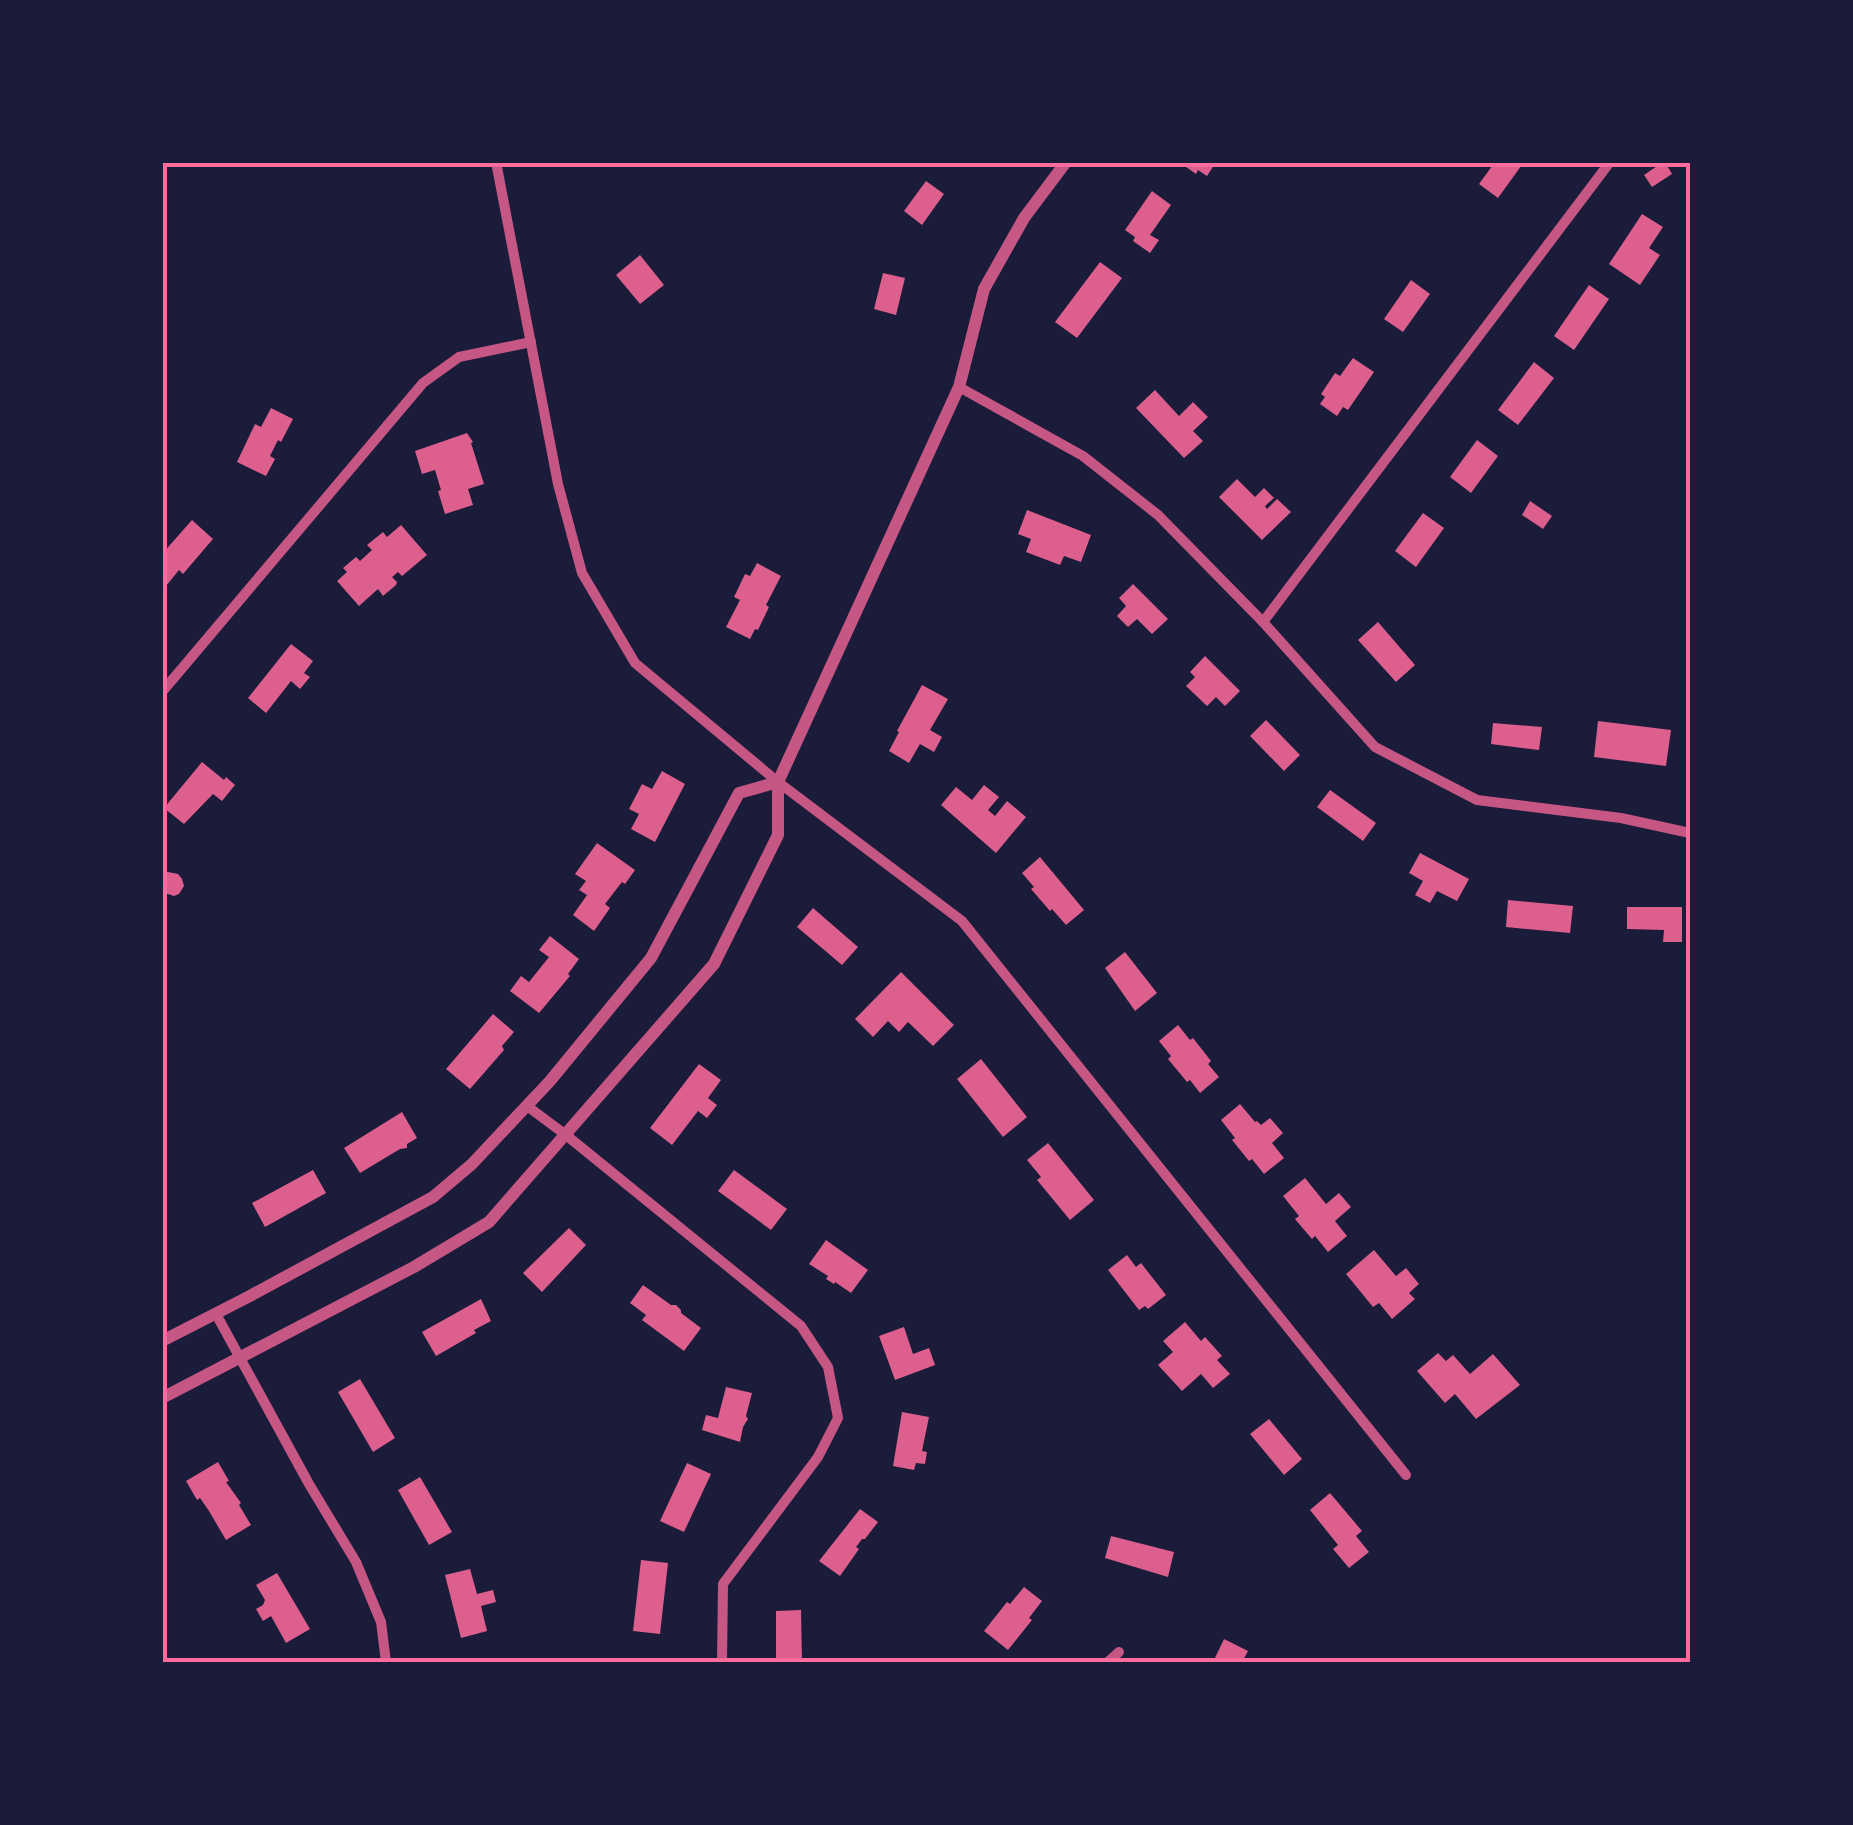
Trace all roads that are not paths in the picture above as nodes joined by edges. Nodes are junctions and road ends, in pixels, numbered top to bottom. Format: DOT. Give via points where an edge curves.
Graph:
graph roads {
  1 [pos="496,162"];
  2 [pos="1066,162"];
  3 [pos="1610,162"];
  4 [pos="531,342"];
  5 [pos="959,386"];
  6 [pos="1262,622"];
  7 [pos="162,692"];
  8 [pos="778,782"];
  9 [pos="1690,834"];
  10 [pos="527,1106"];
  11 [pos="566,1135"];
  12 [pos="216,1314"];
  13 [pos="162,1341"];
  14 [pos="241,1358"];
  15 [pos="162,1398"];
  16 [pos="1406,1474"];
  17 [pos="1119,1652"];
  18 [pos="386,1662"];
  19 [pos="722,1662"];
  20 [pos="1108,1662"];
  1 -- 4 [label="street"];
  2 -- 5 [label="street" via="984,289"];
  3 -- 6 [label="street"];
  4 -- 7 [label="street" via="459,358 423,382"];
  4 -- 8 [label="street" via="582,572 635,663"];
  5 -- 6 [label="street" via="1084,456 1158,516"];
  5 -- 8 [label="street"];
  6 -- 9 [label="street" via="1375,747 1477,800"];
  8 -- 10 [label="street" via="738,793 651,958"];
  8 -- 11 [label="street" via="778,836 714,964"];
  8 -- 16 [label="street" via="962,921"];
  10 -- 11 [label="street"];
  10 -- 12 [label="street" via="433,1197"];
  11 -- 14 [label="street" via="490,1222"];
  11 -- 19 [label="street" via="801,1326 828,1367 838,1418 818,1457 722,1584"];
  12 -- 13 [label="street"];
  12 -- 14 [label="street"];
  14 -- 15 [label="street"];
  14 -- 18 [label="street" via="356,1562 382,1622"];
  17 -- 20 [label="street"];
}
